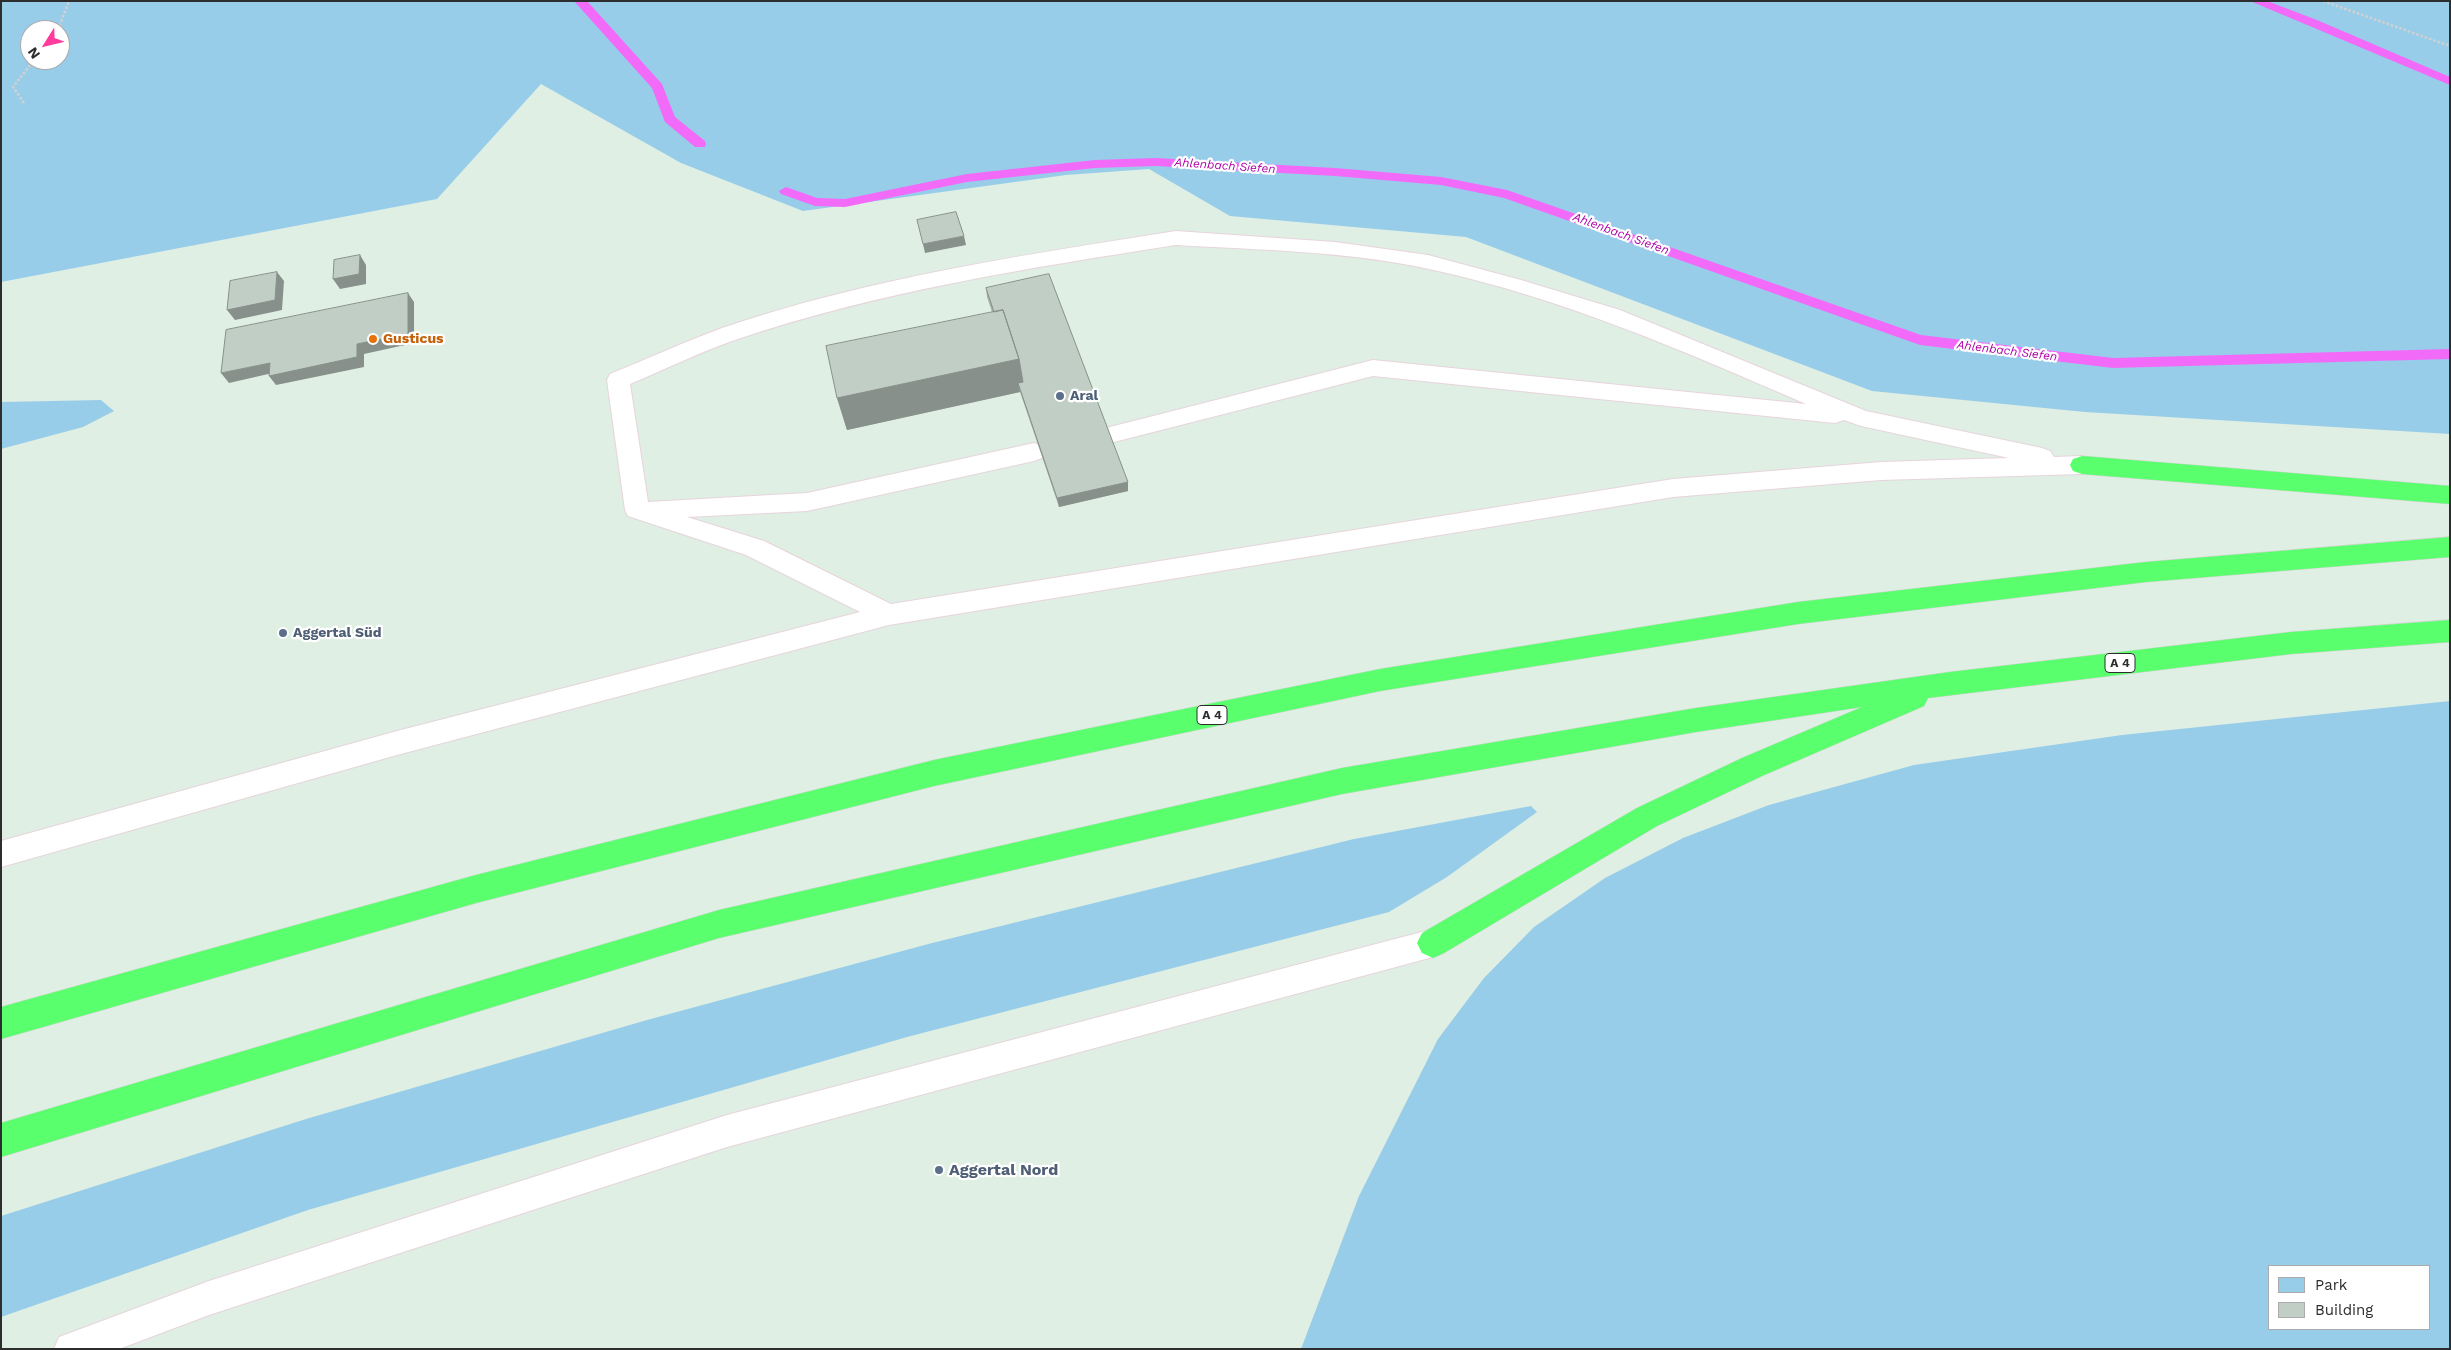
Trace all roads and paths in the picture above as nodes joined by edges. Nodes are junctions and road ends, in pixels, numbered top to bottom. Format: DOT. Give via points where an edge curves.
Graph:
graph roads {
  1 [pos="69,1"];
  2 [pos="2322,1"];
  3 [pos="62,20"];
  4 [pos="2450,46"];
  5 [pos="26,70"];
  6 [pos="24,103"];
  7 [pos="1861,418"];
  8 [pos="1110,435"];
  9 [pos="1034,452"];
  10 [pos="2082,465"];
  11 [pos="2450,495"];
  12 [pos="637,510"];
  13 [pos="2450,547"];
  14 [pos="889,615"];
  15 [pos="2450,632"];
  16 [pos="1950,683"];
  17 [pos="1,854"];
  18 [pos="1433,943"];
  19 [pos="1,1023"];
  20 [pos="1,1140"];
  21 [pos="71,1349"];
  1 -- 3 [label="path"];
  2 -- 4 [label="path"];
  5 -- 6 [label="path" via="13,87"];
  7 -- 8 [label="lane" via="1373,368"];
  7 -- 10 [label="lane"];
  7 -- 12 [label="lane" via="1612,315 1514,284 1428,262 1335,249 1176,238 1007,265 824,305 729,334 618,380"];
  9 -- 12 [label="lane" via="807,502"];
  10 -- 11 [label="highway"];
  10 -- 14 [label="lane" via="1881,471 1672,488"];
  12 -- 14 [label="lane" via="756,548"];
  13 -- 19 [label="highway, A 4" via="2146,572 1798,613 1380,680 915,777 476,889"];
  14 -- 17 [label="lane" via="397,743"];
  15 -- 16 [label="highway, A 4" via="2290,643"];
  16 -- 18 [label="highway" via="1752,767 1647,817"];
  16 -- 20 [label="highway, A 4" via="1696,720 1342,781 1034,850 719,924"];
  18 -- 21 [label="lane" via="727,1131 209,1298"];
}
